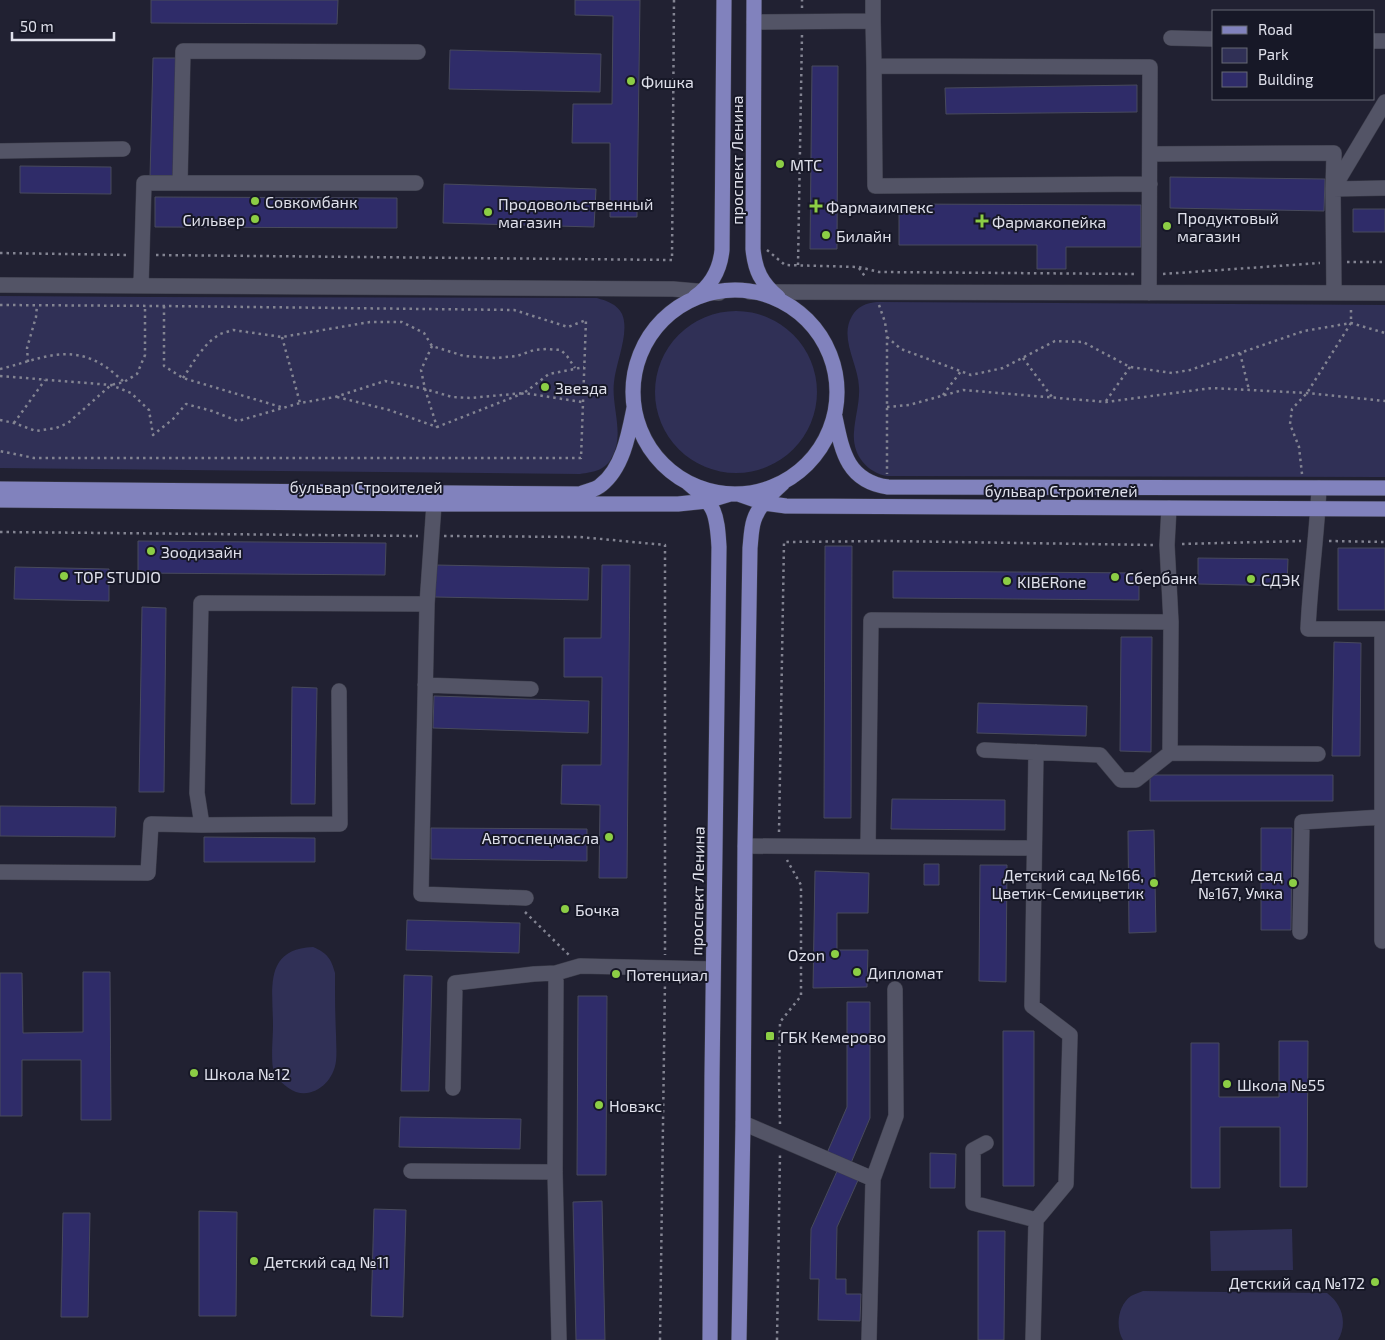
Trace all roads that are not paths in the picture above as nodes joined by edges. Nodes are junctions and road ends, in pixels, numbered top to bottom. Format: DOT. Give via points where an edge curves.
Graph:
graph roads {
  1 [pos="724,0"];
  2 [pos="754,0"];
  3 [pos="873,0"];
  4 [pos="873,21"];
  5 [pos="754,22"];
  6 [pos="1171,38"];
  7 [pos="1212,38"];
  8 [pos="418,52"];
  9 [pos="874,66"];
  10 [pos="1385,102"];
  11 [pos="123,149"];
  12 [pos="0,151"];
  13 [pos="1150,154"];
  14 [pos="180,183"];
  15 [pos="416,183"];
  16 [pos="1150,184"];
  17 [pos="1333,188"];
  18 [pos="1385,188"];
  19 [pos="0,285"];
  20 [pos="141,286"];
  21 [pos="704,291"];
  22 [pos="771,291"];
  23 [pos="719,292"];
  24 [pos="750,292"];
  25 [pos="1334,293"];
  26 [pos="1385,293"];
  27 [pos="1149,294"];
  28 [pos="688,302"];
  29 [pos="789,306"];
  30 [pos="634,408"];
  31 [pos="835,417"];
  32 [pos="688,483"];
  33 [pos="784,483"];
  34 [pos="1319,488"];
  35 [pos="1385,488"];
  36 [pos="0,489"];
  37 [pos="734,494"];
  38 [pos="0,500"];
  39 [pos="707,501"];
  40 [pos="764,503"];
  41 [pos="434,504"];
  42 [pos="0,506"];
  43 [pos="1169,508"];
  44 [pos="1318,508"];
  45 [pos="1385,509"];
  46 [pos="428,604"];
  47 [pos="1171,622"];
  48 [pos="1383,629"];
  49 [pos="426,685"];
  50 [pos="531,689"];
  51 [pos="339,691"];
  52 [pos="984,750"];
  53 [pos="1036,752"];
  54 [pos="1170,753"];
  55 [pos="1318,754"];
  56 [pos="1382,817"];
  57 [pos="202,825"];
  58 [pos="745,846"];
  59 [pos="868,847"];
  60 [pos="1034,848"];
  61 [pos="0,872"];
  62 [pos="526,898"];
  63 [pos="1300,932"];
  64 [pos="1382,941"];
  65 [pos="714,969"];
  66 [pos="556,973"];
  67 [pos="895,989"];
  68 [pos="453,1088"];
  69 [pos="743,1123"];
  70 [pos="986,1143"];
  71 [pos="411,1171"];
  72 [pos="555,1172"];
  73 [pos="873,1179"];
  74 [pos="1036,1220"];
  75 [pos="559,1340"];
  76 [pos="710,1340"];
  77 [pos="739,1340"];
  78 [pos="869,1340"];
  79 [pos="1033,1340"];
  1 -- 21 [label="main road, проспект Ленина" via="722,250 718,269"];
  2 -- 5 [label="main road, проспект Ленина"];
  3 -- 4 [label="street"];
  4 -- 5 [label="street"];
  4 -- 9 [label="street"];
  5 -- 22 [label="main road, проспект Ленина" via="752,249 759,275"];
  6 -- 7 [label="street"];
  8 -- 14 [label="street" via="183,51"];
  9 -- 13 [label="street" via="1150,67"];
  9 -- 16 [label="street" via="876,186"];
  10 -- 17 [label="street"];
  11 -- 12 [label="street"];
  13 -- 16 [label="street"];
  13 -- 17 [label="street" via="1334,153"];
  14 -- 15 [label="street"];
  14 -- 20 [label="street" via="144,183"];
  16 -- 27 [label="street"];
  17 -- 18 [label="street"];
  17 -- 25 [label="street"];
  19 -- 20 [label="street"];
  20 -- 21 [label="street"];
  21 -- 23 [label="street"];
  21 -- 28 [label="main road, проспект Ленина"];
  22 -- 24 [label="street"];
  22 -- 27 [label="street"];
  22 -- 29 [label="main road, проспект Ленина"];
  23 -- 24 [label="main road"];
  23 -- 28 [label="main road"];
  24 -- 29 [label="main road"];
  25 -- 26 [label="street"];
  25 -- 27 [label="street"];
  28 -- 30 [label="main road" via="659,322 641,353 634,376"];
  29 -- 31 [label="main road, проспект Ленина" via="814,327 830,353 838,386"];
  30 -- 32 [label="main road" via="638,426 655,456"];
  30 -- 36 [label="main road, бульвар Строителей" via="627,440 612,473 601,486 580,494"];
  31 -- 33 [label="main road" via="810,462"];
  31 -- 34 [label="main road, бульвар Строителей" via="840,445 847,460 855,472 879,486"];
  32 -- 37 [label="main road"];
  32 -- 39 [label="main road, проспект Ленина"];
  33 -- 37 [label="main road" via="761,491"];
  33 -- 40 [label="main road"];
  34 -- 35 [label="main road, бульвар Строителей"];
  34 -- 44 [label="street"];
  37 -- 39 [label="main road, бульвар Строителей"];
  37 -- 40 [label="main road, бульвар Строителей"];
  38 -- 41 [label="main road, бульвар Строителей"];
  38 -- 42 [label="street"];
  39 -- 41 [label="main road, бульвар Строителей" via="678,504"];
  39 -- 65 [label="main road, проспект Ленина" via="718,523 719,547"];
  40 -- 43 [label="main road, бульвар Строителей" via="786,506"];
  40 -- 58 [label="main road" via="754,521 750,548"];
  41 -- 46 [label="street"];
  43 -- 44 [label="main road, бульвар Строителей"];
  43 -- 47 [label="street" via="1167,545"];
  44 -- 45 [label="main road, бульвар Строителей"];
  44 -- 48 [label="street" via="1308,629"];
  46 -- 49 [label="street"];
  46 -- 57 [label="street" via="201,603 197,793"];
  47 -- 54 [label="street"];
  47 -- 59 [label="street" via="871,620"];
  48 -- 56 [label="street"];
  49 -- 50 [label="street"];
  49 -- 62 [label="street" via="421,894"];
  51 -- 57 [label="street" via="340,824"];
  52 -- 53 [label="street"];
  53 -- 54 [label="street" via="1100,755 1121,780 1136,780"];
  53 -- 60 [label="street"];
  54 -- 55 [label="street"];
  56 -- 63 [label="street" via="1302,822"];
  56 -- 64 [label="street"];
  57 -- 61 [label="street" via="151,824 148,873"];
  58 -- 59 [label="street"];
  58 -- 69 [label="main road"];
  59 -- 60 [label="street"];
  60 -- 74 [label="street" via="1032,1006 1070,1035 1066,1184"];
  65 -- 66 [label="street" via="580,966"];
  65 -- 76 [label="main road, проспект Ленина"];
  66 -- 68 [label="street" via="456,983"];
  66 -- 72 [label="street"];
  67 -- 73 [label="street" via="896,1116"];
  69 -- 73 [label="street"];
  69 -- 77 [label="main road"];
  70 -- 74 [label="street" via="973,1150 973,1203"];
  71 -- 72 [label="street"];
  72 -- 75 [label="street"];
  73 -- 78 [label="street"];
  74 -- 79 [label="street"];
}
